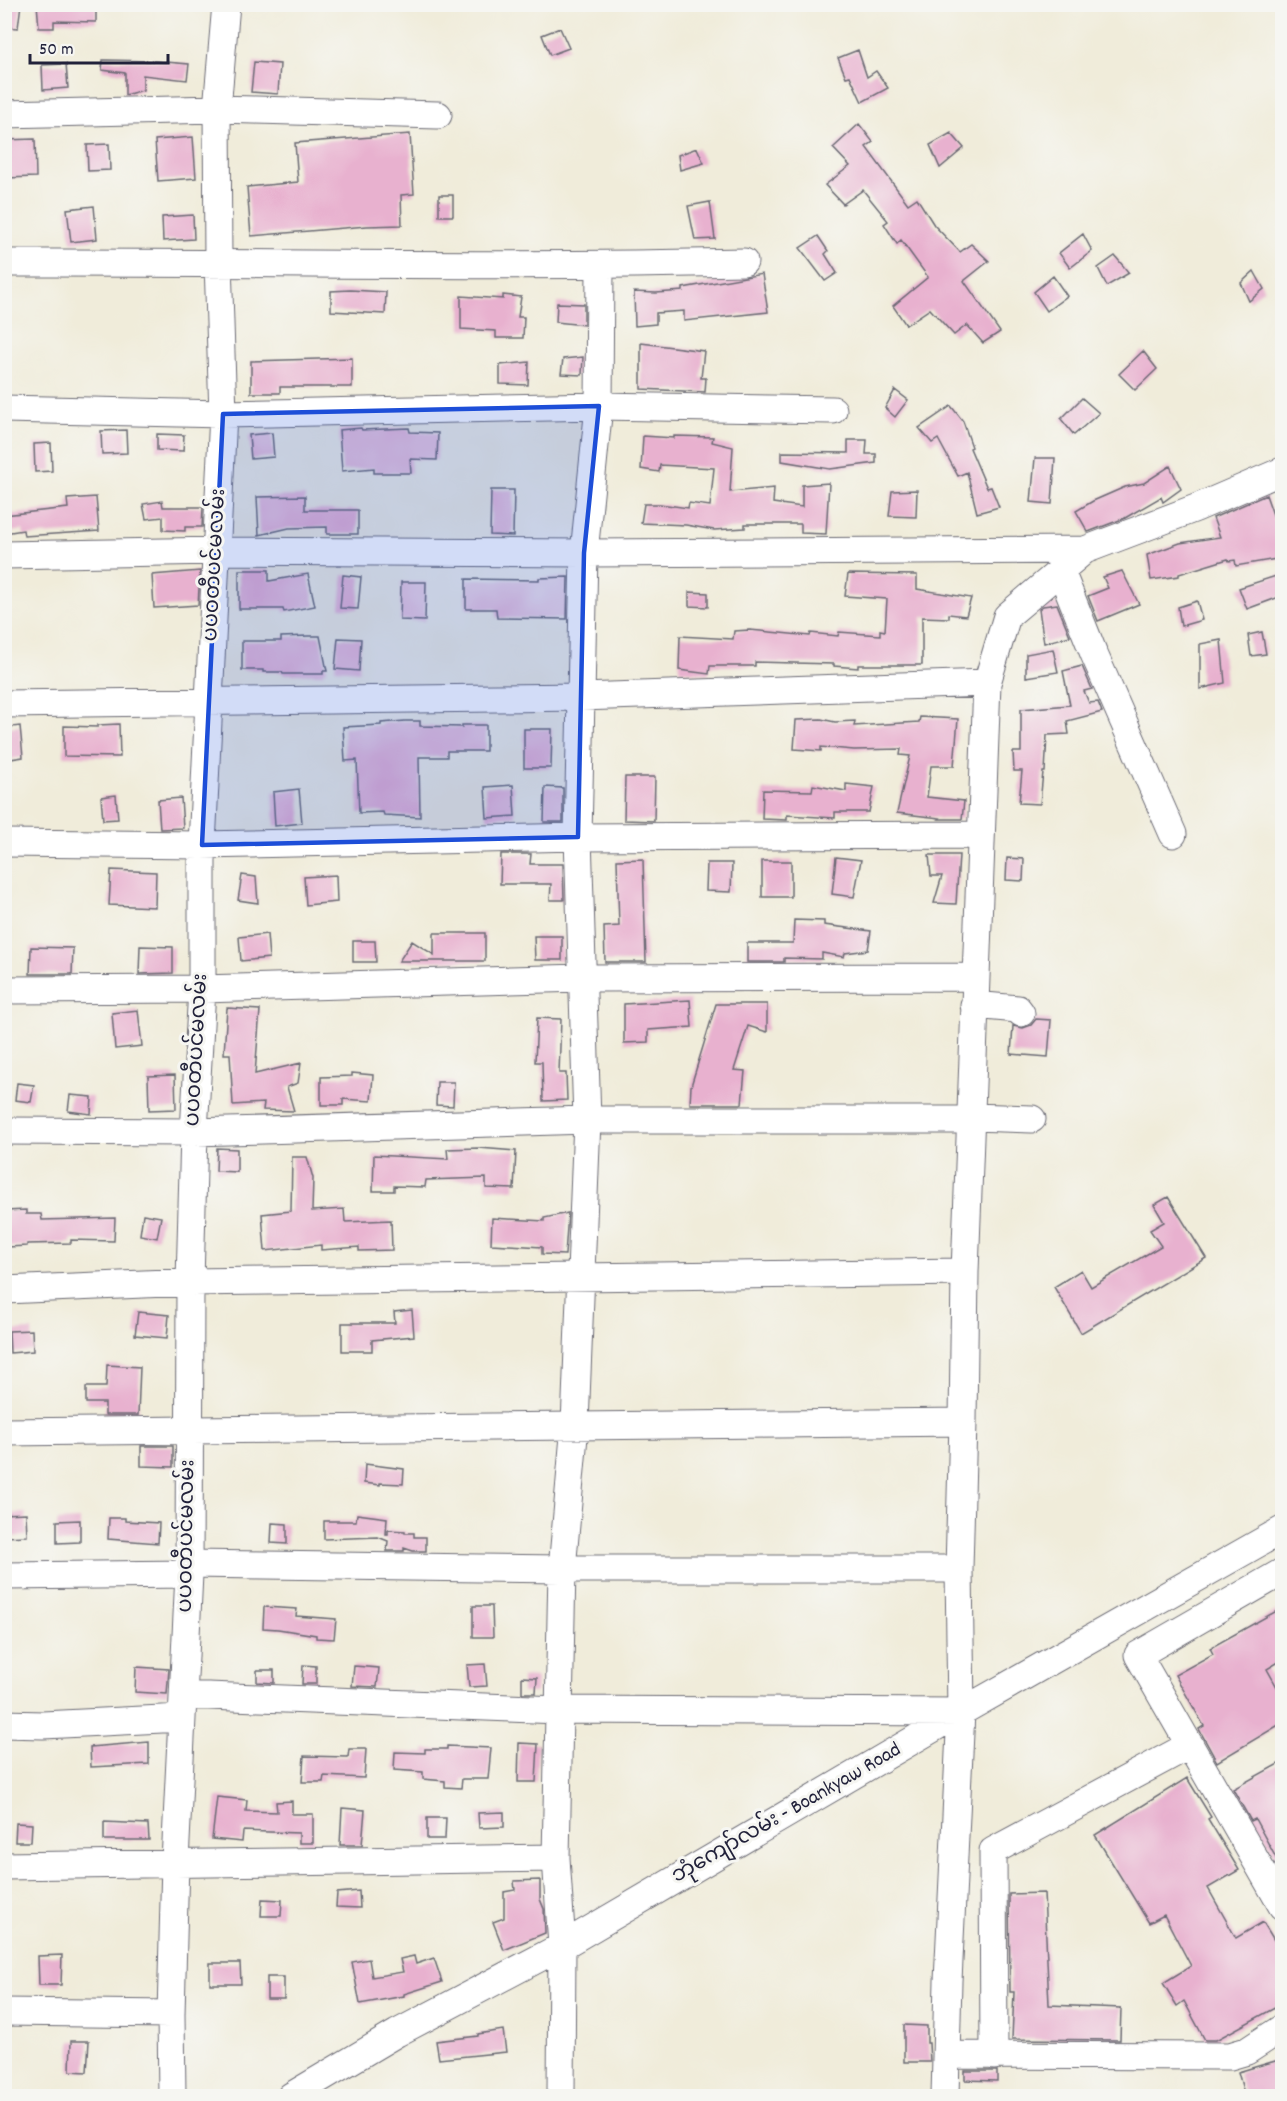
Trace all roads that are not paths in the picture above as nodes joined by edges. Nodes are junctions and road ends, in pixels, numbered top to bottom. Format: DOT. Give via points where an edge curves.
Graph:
graph roads {
  1 [pos="226,4"];
  2 [pos="217,109"];
  3 [pos="4,114"];
  4 [pos="438,115"];
  5 [pos="218,262"];
  6 [pos="744,262"];
  7 [pos="4,263"];
  8 [pos="600,266"];
  9 [pos="599,405"];
  10 [pos="4,409"];
  11 [pos="833,410"];
  12 [pos="223,414"];
  13 [pos="1282,471"];
  14 [pos="1085,550"];
  15 [pos="218,551"];
  16 [pos="584,553"];
  17 [pos="4,555"];
  18 [pos="1060,569"];
  19 [pos="987,683"];
  20 [pos="581,697"];
  21 [pos="208,702"];
  22 [pos="4,704"];
  23 [pos="1173,834"];
  24 [pos="981,835"];
  25 [pos="578,837"];
  26 [pos="4,843"];
  27 [pos="202,845"];
  28 [pos="975,977"];
  29 [pos="582,978"];
  30 [pos="202,989"];
  31 [pos="4,990"];
  32 [pos="974,1005"];
  33 [pos="1021,1013"];
  34 [pos="972,1119"];
  35 [pos="1032,1119"];
  36 [pos="587,1120"];
  37 [pos="4,1131"];
  38 [pos="194,1132"];
  39 [pos="965,1272"];
  40 [pos="580,1278"];
  41 [pos="190,1282"];
  42 [pos="4,1290"];
  43 [pos="963,1422"];
  44 [pos="575,1425"];
  45 [pos="190,1430"];
  46 [pos="4,1432"];
  47 [pos="1282,1530"];
  48 [pos="189,1569"];
  49 [pos="562,1569"];
  50 [pos="958,1569"];
  51 [pos="1282,1572"];
  52 [pos="4,1576"];
  53 [pos="1120,1622"];
  54 [pos="1138,1655"];
  55 [pos="183,1707"];
  56 [pos="560,1710"];
  57 [pos="961,1712"];
  58 [pos="4,1724"];
  59 [pos="1190,1745"];
  60 [pos="954,1851"];
  61 [pos="993,1851"];
  62 [pos="556,1858"];
  63 [pos="175,1862"];
  64 [pos="4,1866"];
  65 [pos="1282,1906"];
  66 [pos="562,1946"];
  67 [pos="4,2012"];
  68 [pos="171,2014"];
  69 [pos="1282,2028"];
  70 [pos="946,2055"];
  71 [pos="994,2056"];
  72 [pos="172,2097"];
  73 [pos="291,2097"];
  74 [pos="561,2097"];
  75 [pos="945,2097"];
  1 -- 2 [label="street, ပပဝတီပင်မလမ်း"];
  2 -- 3 [label="street"];
  2 -- 4 [label="street"];
  2 -- 5 [label="street, ပပဝတီပင်မလမ်း"];
  5 -- 7 [label="street"];
  5 -- 8 [label="street"];
  5 -- 12 [label="street, ပပဝတီပင်မလမ်း"];
  6 -- 8 [label="street"];
  8 -- 9 [label="street"];
  9 -- 11 [label="street"];
  9 -- 12 [label="street"];
  9 -- 16 [label="street"];
  10 -- 12 [label="street"];
  12 -- 15 [label="street, ပပဝတီပင်မလမ်း"];
  13 -- 14 [label="street"];
  14 -- 16 [label="street"];
  14 -- 18 [label="street"];
  15 -- 16 [label="street"];
  15 -- 17 [label="street"];
  15 -- 21 [label="street, ပပဝတီပင်မလမ်း"];
  16 -- 20 [label="street"];
  18 -- 19 [label="street" via="1007,616"];
  18 -- 23 [label="street"];
  19 -- 20 [label="street"];
  19 -- 24 [label="street"];
  20 -- 21 [label="street"];
  20 -- 25 [label="street"];
  21 -- 22 [label="street"];
  21 -- 27 [label="street, ပပဝတီပင်မလမ်း"];
  24 -- 25 [label="street"];
  24 -- 28 [label="street"];
  25 -- 27 [label="street"];
  25 -- 29 [label="street"];
  26 -- 27 [label="street"];
  27 -- 30 [label="street, ပပဝတီပင်မလမ်း"];
  28 -- 29 [label="street"];
  28 -- 32 [label="street"];
  29 -- 30 [label="street"];
  29 -- 36 [label="street"];
  30 -- 31 [label="street"];
  30 -- 38 [label="street, ပပဝတီပင်မလမ်း"];
  32 -- 33 [label="street" via="1018,1009"];
  32 -- 34 [label="street"];
  34 -- 35 [label="street"];
  34 -- 36 [label="street"];
  34 -- 39 [label="street"];
  36 -- 38 [label="street"];
  36 -- 40 [label="street"];
  37 -- 38 [label="street"];
  38 -- 41 [label="street, ပပဝတီပင်မလမ်း"];
  39 -- 40 [label="street"];
  39 -- 43 [label="street"];
  40 -- 41 [label="street"];
  40 -- 44 [label="street"];
  41 -- 42 [label="street"];
  41 -- 45 [label="street, ပပဝတီပင်မလမ်း"];
  43 -- 44 [label="street"];
  43 -- 50 [label="street"];
  44 -- 45 [label="street"];
  44 -- 49 [label="street"];
  45 -- 46 [label="street"];
  45 -- 48 [label="street, ပပဝတီပင်မလမ်း"];
  47 -- 53 [label="street, ဘုံကျော်လမ်း - Boankyaw Road"];
  48 -- 49 [label="street"];
  48 -- 52 [label="street"];
  48 -- 55 [label="street, ပပဝတီပင်မလမ်း"];
  49 -- 50 [label="street"];
  49 -- 56 [label="street"];
  50 -- 57 [label="street"];
  51 -- 54 [label="street"];
  53 -- 54 [label="street"];
  53 -- 57 [label="street, ဘုံကျော်လမ်း - Boankyaw Road"];
  54 -- 59 [label="street"];
  55 -- 56 [label="street"];
  55 -- 58 [label="street" via="43,1725"];
  55 -- 63 [label="street, ပပဝတီပင်မလမ်း"];
  56 -- 57 [label="street"];
  56 -- 62 [label="street"];
  57 -- 60 [label="street"];
  57 -- 66 [label="street, ဘုံကျော်လမ်း - Boankyaw Road"];
  59 -- 61 [label="street"];
  59 -- 65 [label="street"];
  60 -- 61 [label="street"];
  60 -- 70 [label="street"];
  61 -- 71 [label="street"];
  62 -- 63 [label="street"];
  62 -- 66 [label="street"];
  63 -- 64 [label="street"];
  63 -- 68 [label="street, ပပဝတီပင်မလမ်း"];
  66 -- 73 [label="street, ဘုံကျော်လမ်း - Boankyaw Road" via="397,2033"];
  66 -- 74 [label="street"];
  67 -- 68 [label="street"];
  68 -- 72 [label="street, ပပဝတီပင်မလမ်း"];
  69 -- 71 [label="street" via="1247,2051 1230,2056"];
  70 -- 71 [label="street"];
  70 -- 75 [label="street"];
}
